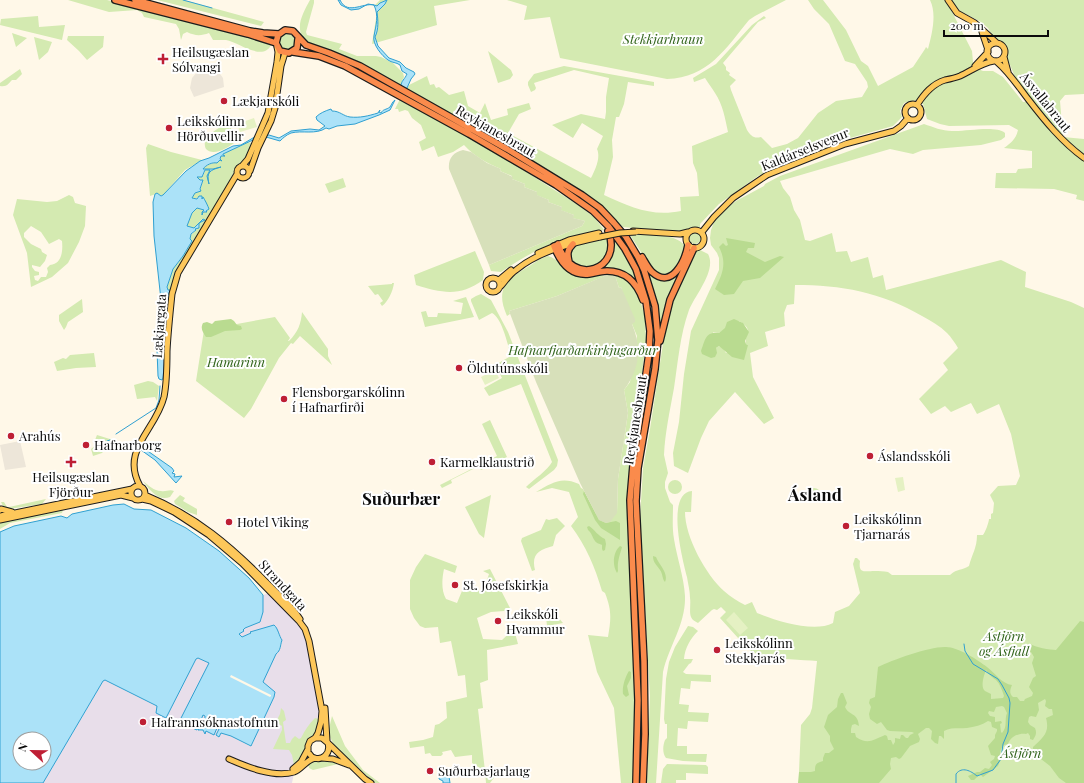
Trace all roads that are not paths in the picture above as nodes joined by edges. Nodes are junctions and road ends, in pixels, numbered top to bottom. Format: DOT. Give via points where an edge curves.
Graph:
graph roads {
  1 [pos="115,0"];
  2 [pos="135,0"];
  3 [pos="948,0"];
  4 [pos="981,29"];
  5 [pos="279,34"];
  6 [pos="298,39"];
  7 [pos="997,43"];
  8 [pos="276,45"];
  9 [pos="988,51"];
  10 [pos="293,52"];
  11 [pos="285,53"];
  12 [pos="1004,57"];
  13 [pos="995,61"];
  14 [pos="973,68"];
  15 [pos="1009,74"];
  16 [pos="917,105"];
  17 [pos="908,118"];
  18 [pos="266,127"];
  19 [pos="257,145"];
  20 [pos="1084,158"];
  21 [pos="242,166"];
  22 [pos="250,170"];
  23 [pos="239,176"];
  24 [pos="587,206"];
  25 [pos="689,231"];
  26 [pos="634,232"];
  27 [pos="702,232"];
  28 [pos="600,235"];
  29 [pos="626,237"];
  30 [pos="573,244"];
  31 [pos="687,244"];
  32 [pos="557,247"];
  33 [pos="694,248"];
  34 [pos="570,264"];
  35 [pos="498,280"];
  36 [pos="501,286"];
  37 [pos="650,331"];
  38 [pos="657,355"];
  39 [pos="135,487"];
  40 [pos="144,497"];
  41 [pos="133,498"];
  42 [pos="159,504"];
  43 [pos="168,505"];
  44 [pos="0,510"];
  45 [pos="17,512"];
  46 [pos="0,516"];
  47 [pos="0,520"];
  48 [pos="315,738"];
  49 [pos="328,742"];
  50 [pos="308,748"];
  51 [pos="315,758"];
  52 [pos="322,758"];
  53 [pos="229,759"];
  54 [pos="356,770"];
  55 [pos="290,772"];
  56 [pos="366,781"];
  57 [pos="371,783"];
  58 [pos="636,783"];
  59 [pos="643,783"];
  1 -- 8 [label="highway" via="248,34"];
  2 -- 5 [label="highway" via="250,31"];
  3 -- 4 [label="main road" via="956,13"];
  4 -- 7 [label="main road"];
  4 -- 9 [label="main road"];
  5 -- 6 [label="highway" via="290,30"];
  5 -- 8 [label="highway"];
  6 -- 10 [label="highway" via="298,46"];
  6 -- 29 [label="highway, Reykjanesbraut" via="306,45 344,59 378,76 538,168 600,208"];
  7 -- 9 [label="main road" via="990,46"];
  7 -- 12 [label="main road" via="1004,48"];
  8 -- 11 [label="highway"];
  8 -- 18 [label="main road" via="278,54"];
  9 -- 13 [label="main road" via="990,58"];
  9 -- 14 [label="main road"];
  10 -- 11 [label="highway"];
  10 -- 24 [label="highway, Reykjanesbraut" via="319,56 345,66 469,134"];
  11 -- 18 [label="main road" via="280,66 274,108"];
  12 -- 13 [label="main road"];
  12 -- 15 [label="main road, Ásvallabraut"];
  13 -- 14 [label="main road"];
  13 -- 15 [label="main road, Ásvallabraut"];
  14 -- 16 [label="main road" via="934,85"];
  15 -- 20 [label="main road, Ásvallabraut" via="1046,122"];
  16 -- 17 [label="main road" via="911,104 906,107 905,113"];
  16 -- 17 [label="main road" via="921,110 920,116 914,120"];
  17 -- 27 [label="main road, Kaldárselsvegur" via="894,131 845,144 767,175 733,198"];
  18 -- 19 [label="main road"];
  19 -- 21 [label="main road"];
  19 -- 22 [label="main road"];
  21 -- 22 [label="main road"];
  21 -- 23 [label="main road" via="237,170"];
  22 -- 23 [label="main road" via="247,177"];
  23 -- 39 [label="main road, Lækjargata" via="174,280 164,396 157,415 136,450 133,466"];
  24 -- 34 [label="highway" via="608,231 611,246 609,255 593,269 582,270"];
  24 -- 37 [label="highway, Reykjanesbraut" via="609,227 631,259 644,291"];
  25 -- 26 [label="main road" via="680,234"];
  25 -- 27 [label="main road"];
  25 -- 31 [label="main road" via="686,236"];
  26 -- 28 [label="main road, bridge"];
  26 -- 31 [label="main road" via="670,235 680,238"];
  27 -- 33 [label="main road" via="703,243"];
  28 -- 30 [label="main road"];
  28 -- 32 [label="main road" via="576,238"];
  29 -- 31 [label="highway" via="633,243 648,268 661,277 670,276 679,269 686,256"];
  29 -- 38 [label="highway, Reykjanesbraut" via="644,270 655,306 658,330"];
  30 -- 32 [label="main road"];
  30 -- 34 [label="highway" via="567,253"];
  31 -- 33 [label="main road"];
  32 -- 34 [label="highway"];
  32 -- 35 [label="main road" via="527,259"];
  32 -- 36 [label="main road" via="524,264"];
  32 -- 37 [label="highway" via="559,258 574,272 584,274 613,271 631,279 641,294"];
  33 -- 38 [label="highway" via="670,300"];
  35 -- 36 [label="main road"];
  35 -- 36 [label="main road" via="489,280 486,288 494,293 500,290"];
  37 -- 58 [label="highway, Reykjanesbraut" via="649,358 630,500 638,700"];
  38 -- 59 [label="highway, Reykjanesbraut" via="638,468 636,501 644,661"];
  39 -- 40 [label="main road" via="144,489"];
  39 -- 41 [label="main road" via="131,494"];
  39 -- 45 [label="main road"];
  40 -- 41 [label="main road" via="136,500"];
  40 -- 42 [label="main road, Strandgata"];
  40 -- 43 [label="main road, Strandgata"];
  41 -- 47 [label="main road" via="121,495"];
  42 -- 43 [label="main road"];
  42 -- 48 [label="main road, Strandgata" via="222,546 286,607 305,629 322,711 320,728"];
  43 -- 49 [label="main road, Strandgata" via="196,521 226,544 289,604 305,625 310,636 324,706"];
  44 -- 45 [label="main road"];
  45 -- 46 [label="main road"];
  48 -- 49 [label="main road" via="322,738"];
  48 -- 50 [label="main road" via="310,741"];
  49 -- 52 [label="main road" via="329,750"];
  49 -- 54 [label="main road"];
  50 -- 51 [label="main road"];
  50 -- 55 [label="main road" via="301,762"];
  51 -- 52 [label="main road"];
  51 -- 55 [label="main road"];
  52 -- 54 [label="main road" via="340,761"];
  53 -- 55 [label="main road" via="256,770"];
  54 -- 56 [label="main road"];
  56 -- 57 [label="main road"];
}
